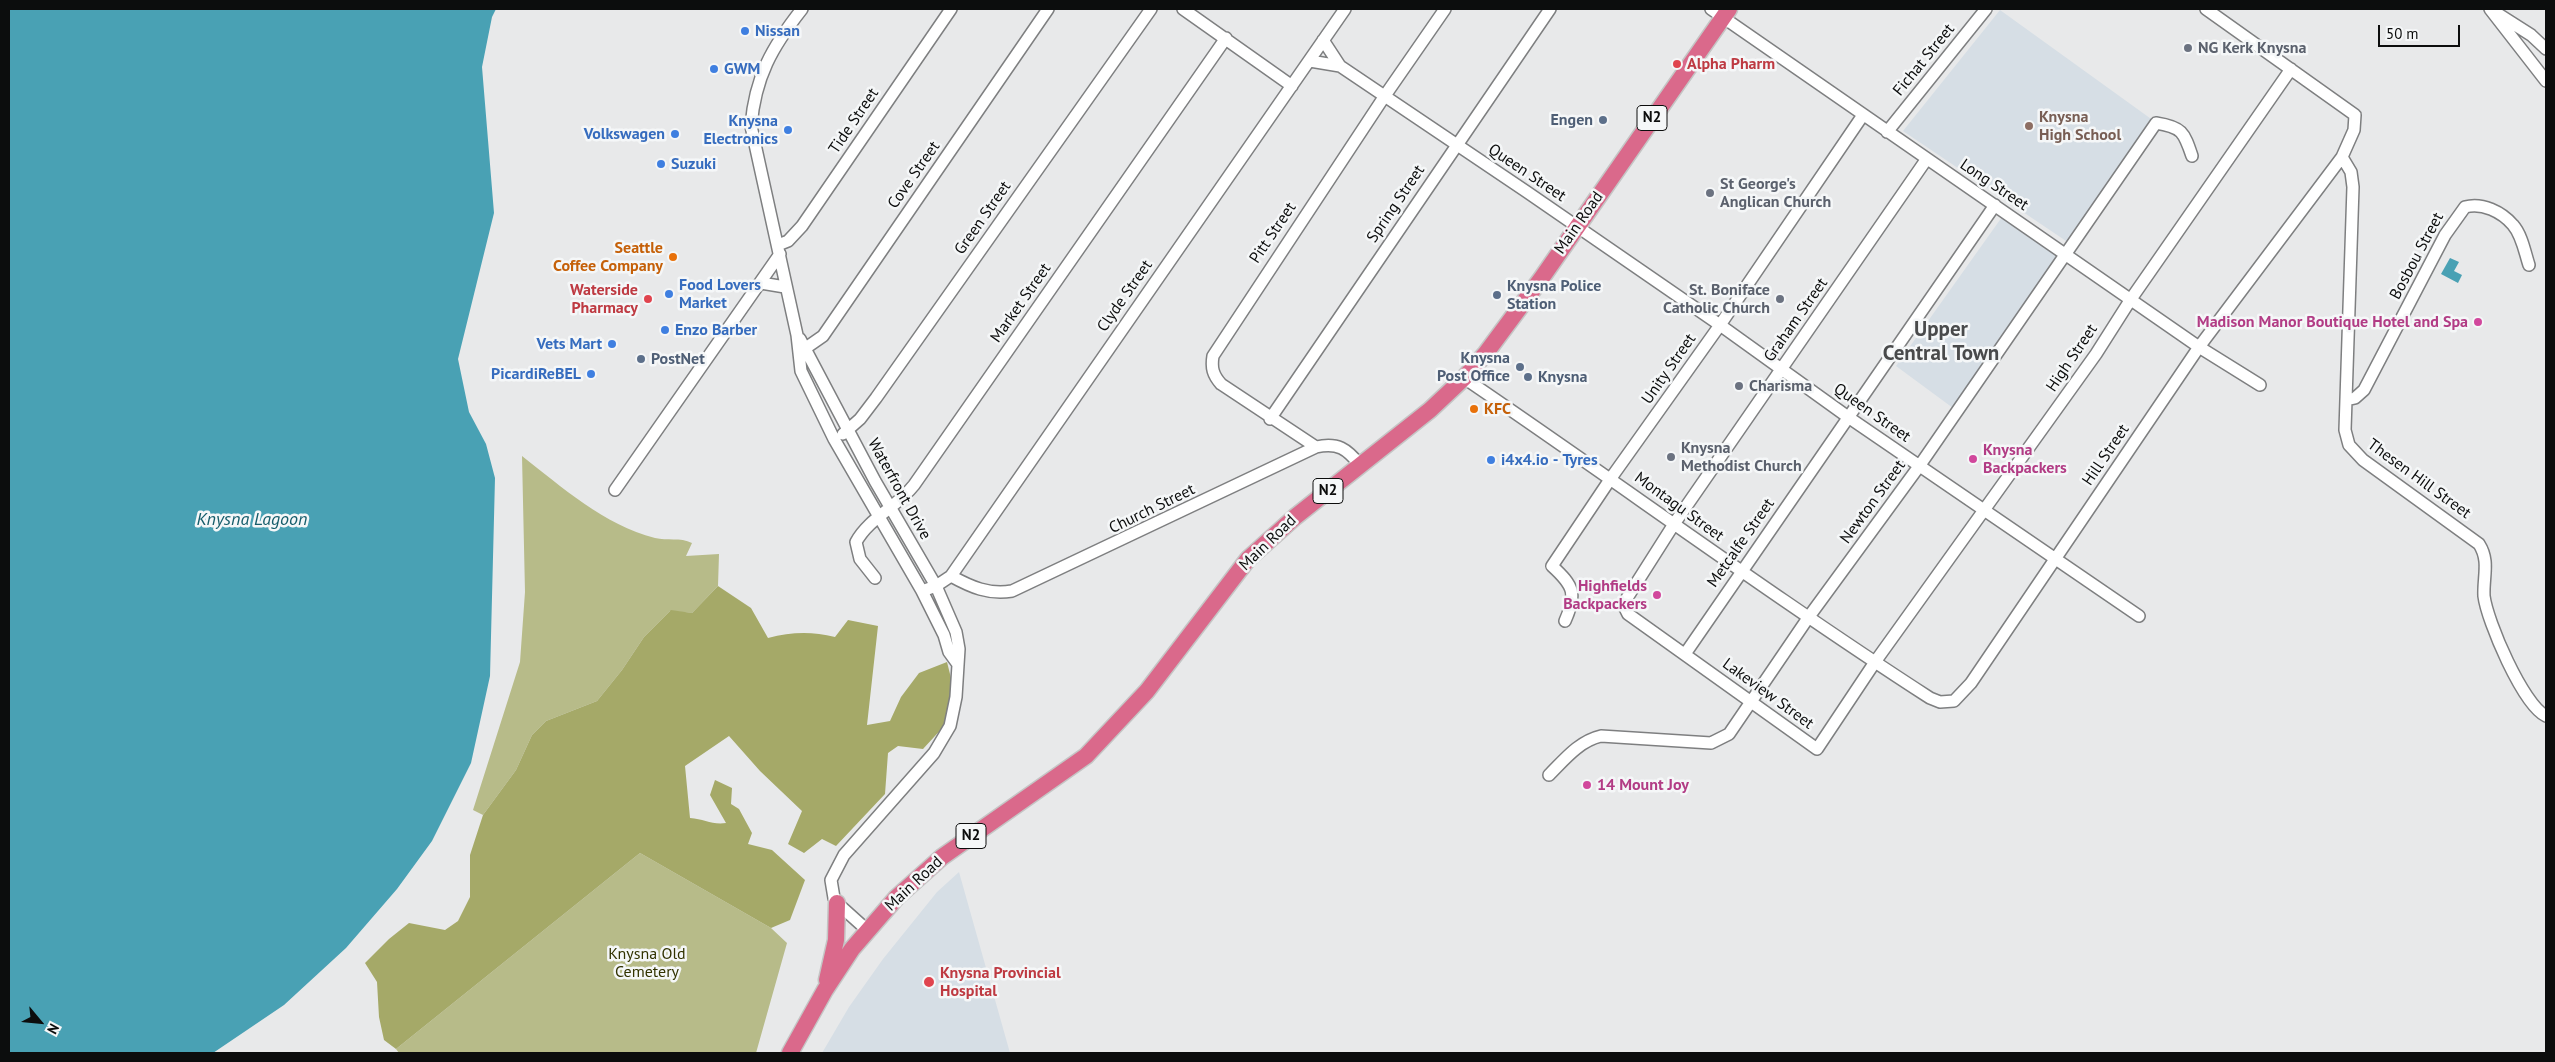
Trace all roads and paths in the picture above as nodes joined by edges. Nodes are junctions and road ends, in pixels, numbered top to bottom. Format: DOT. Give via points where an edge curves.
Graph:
graph roads {
  1 [pos="802,9"];
  2 [pos="951,9"];
  3 [pos="1048,9"];
  4 [pos="1151,9"];
  5 [pos="1183,9"];
  6 [pos="1445,9"];
  7 [pos="1550,9"];
  8 [pos="1986,9"];
  9 [pos="2206,9"];
  10 [pos="2490,9"];
  11 [pos="1339,11"];
  12 [pos="1721,11"];
  13 [pos="1226,38"];
  14 [pos="1323,40"];
  15 [pos="2546,49"];
  16 [pos="1310,61"];
  17 [pos="1340,66"];
  18 [pos="2291,69"];
  19 [pos="2546,81"];
  20 [pos="1292,86"];
  21 [pos="1384,97"];
  22 [pos="1863,115"];
  23 [pos="1887,132"];
  24 [pos="1456,145"];
  25 [pos="2192,156"];
  26 [pos="2342,157"];
  27 [pos="1926,160"];
  28 [pos="1995,205"];
  29 [pos="1577,227"];
  30 [pos="779,249"];
  31 [pos="2066,252"];
  32 [pos="2529,265"];
  33 [pos="760,283"];
  34 [pos="786,286"];
  35 [pos="2131,299"];
  36 [pos="1720,325"];
  37 [pos="2199,347"];
  38 [pos="803,351"];
  39 [pos="1782,369"];
  40 [pos="1464,378"];
  41 [pos="2260,385"];
  42 [pos="2346,400"];
  43 [pos="1848,417"];
  44 [pos="1270,419"];
  45 [pos="848,431"];
  46 [pos="834,439"];
  47 [pos="1316,447"];
  48 [pos="1360,465"];
  49 [pos="1920,465"];
  50 [pos="1611,478"];
  51 [pos="615,490"];
  52 [pos="891,509"];
  53 [pos="1984,510"];
  54 [pos="880,517"];
  55 [pos="1674,524"];
  56 [pos="2056,558"];
  57 [pos="1741,571"];
  58 [pos="950,576"];
  59 [pos="876,578"];
  60 [pos="936,586"];
  61 [pos="922,590"];
  62 [pos="1626,598"];
  63 [pos="2139,616"];
  64 [pos="1808,618"];
  65 [pos="1565,621"];
  66 [pos="1685,654"];
  67 [pos="1876,662"];
  68 [pos="957,663"];
  69 [pos="1751,702"];
  70 [pos="2546,716"];
  71 [pos="1548,775"];
  72 [pos="837,904"];
  73 [pos="867,930"];
  74 [pos="825,990"];
  75 [pos="790,1053"];
  1 -- 30 [label="street, Waterfront Drive" via="770,54 753,103 751,126"];
  2 -- 30 [label="street, Tide Street" via="802,226"];
  3 -- 38 [label="street, Cove Street" via="823,336"];
  4 -- 45 [label="street, Green Street" via="876,398"];
  5 -- 13 [label="street"];
  6 -- 21 [label="street, Pitt Street"];
  7 -- 24 [label="street, Spring Street"];
  8 -- 23 [label="street, Fichat Street"];
  9 -- 18 [label="street"];
  10 -- 15 [label="street" via="2531,35"];
  10 -- 19 [label="street"];
  11 -- 14 [label="street, Clyde Street"];
  12 -- 22 [label="street, Long Street"];
  12 -- 29 [label="highway, Main Road / N2"];
  13 -- 20 [label="street"];
  13 -- 52 [label="street, Market Street" via="914,485"];
  14 -- 16 [label="street, Clyde Street"];
  14 -- 17 [label="street, Queen Street"];
  16 -- 17 [label="street, Queen Street"];
  16 -- 20 [label="street, Clyde Street"];
  17 -- 21 [label="street, Queen Street"];
  18 -- 26 [label="street, Hill Street" via="2356,115 2354,130"];
  18 -- 35 [label="street, High Street"];
  20 -- 58 [label="street, Clyde Street"];
  21 -- 24 [label="street, Queen Street"];
  21 -- 44 [label="street, Pitt Street" via="1213,356 1214,376 1221,384"];
  22 -- 23 [label="street, Long Street"];
  22 -- 36 [label="street, Unity Street"];
  23 -- 27 [label="street, Long Street"];
  24 -- 29 [label="street, Queen Street"];
  24 -- 44 [label="street, Spring Street"];
  25 -- 31 [label="street, Newton Street" via="2182,132 2156,123"];
  26 -- 37 [label="street, Hill Street"];
  26 -- 42 [label="street, Thesen Hill Street" via="2351,172 2353,187"];
  27 -- 28 [label="street, Long Street"];
  27 -- 39 [label="street, Graham Street"];
  28 -- 31 [label="street, Long Street"];
  28 -- 43 [label="street, Metcalfe Street"];
  29 -- 36 [label="street, Queen Street"];
  29 -- 40 [label="highway, Main Road / N2" via="1486,353"];
  30 -- 33 [label="street, Tide Street"];
  30 -- 34 [label="street, Waterfront Drive"];
  31 -- 35 [label="street, Long Street"];
  31 -- 49 [label="street, Newton Street"];
  32 -- 42 [label="street, Bosbou Street" via="2514,226 2486,207 2465,207 2445,235 2364,390 2355,398"];
  33 -- 34 [label="street"];
  33 -- 51 [label="street, Tide Street"];
  34 -- 38 [label="street, Waterfront Drive"];
  35 -- 37 [label="street, Long Street"];
  35 -- 53 [label="street, High Street" via="2096,354"];
  36 -- 39 [label="street, Queen Street"];
  36 -- 50 [label="street, Unity Street"];
  37 -- 41 [label="street, Long Street"];
  37 -- 56 [label="street, Hill Street"];
  38 -- 45 [label="street, Waterfront Drive"];
  38 -- 46 [label="street, Waterfront Drive" via="802,372"];
  39 -- 43 [label="street, Queen Street"];
  39 -- 55 [label="street, Graham Street"];
  40 -- 48 [label="highway, Main Road / N2" via="1430,410"];
  40 -- 50 [label="street, Montagu Street"];
  42 -- 70 [label="street, Thesen Hill Street" via="2346,438 2354,452 2479,544 2486,561 2484,595 2496,636 2523,691 2535,708"];
  43 -- 49 [label="street, Queen Street"];
  43 -- 57 [label="street, Metcalfe Street"];
  44 -- 47 [label="street, Pitt Street"];
  45 -- 46 [label="street, Green Street"];
  45 -- 52 [label="street, Waterfront Drive"];
  46 -- 54 [label="street, Waterfront Drive"];
  47 -- 48 [label="street, Church Street" via="1343,447"];
  47 -- 58 [label="street, Church Street" via="1012,591 1000,594 986,592"];
  48 -- 73 [label="highway, Main Road / N2" via="1248,559 1147,691 1086,756 942,858"];
  49 -- 53 [label="street, Queen Street"];
  49 -- 64 [label="street, Newton Street"];
  50 -- 55 [label="street, Montagu Street"];
  50 -- 65 [label="street, Unity Street" via="1552,566 1565,578 1573,594 1573,603"];
  52 -- 54 [label="street, Market Street"];
  52 -- 60 [label="street, Waterfront Drive"];
  53 -- 56 [label="street, Queen Street"];
  53 -- 67 [label="street, High Street"];
  54 -- 59 [label="street, Market Street" via="863,529 856,542 860,560"];
  54 -- 61 [label="street, Waterfront Drive"];
  55 -- 57 [label="street, Montagu Street"];
  55 -- 62 [label="street, Graham Street"];
  56 -- 63 [label="street, Queen Street"];
  56 -- 67 [label="street, Hill Street" via="1972,683 1954,701 1940,702 1930,698"];
  57 -- 64 [label="street, Montagu Street"];
  57 -- 66 [label="street, Metcalfe Street"];
  58 -- 60 [label="street, Clyde Street"];
  60 -- 61 [label="street, Clyde Street"];
  60 -- 68 [label="street, Waterfront Drive" via="956,632"];
  61 -- 68 [label="street, Waterfront Drive"];
  62 -- 66 [label="street, Lakeview Street" via="1628,614"];
  64 -- 67 [label="street, Montagu Street"];
  64 -- 69 [label="street, Newton Street"];
  66 -- 69 [label="street, Lakeview Street"];
  67 -- 69 [label="street, Lakeview Street" via="1817,749"];
  68 -- 72 [label="street, Waterfront Drive" via="956,697 950,726 934,752 835,870 831,880"];
  69 -- 71 [label="street, Newton Street" via="1729,734 1711,743 1601,736 1574,750"];
  72 -- 73 [label="street"];
  72 -- 74 [label="highway" via="836,940"];
  73 -- 74 [label="highway, N2"];
  74 -- 75 [label="highway, N2"];
}
